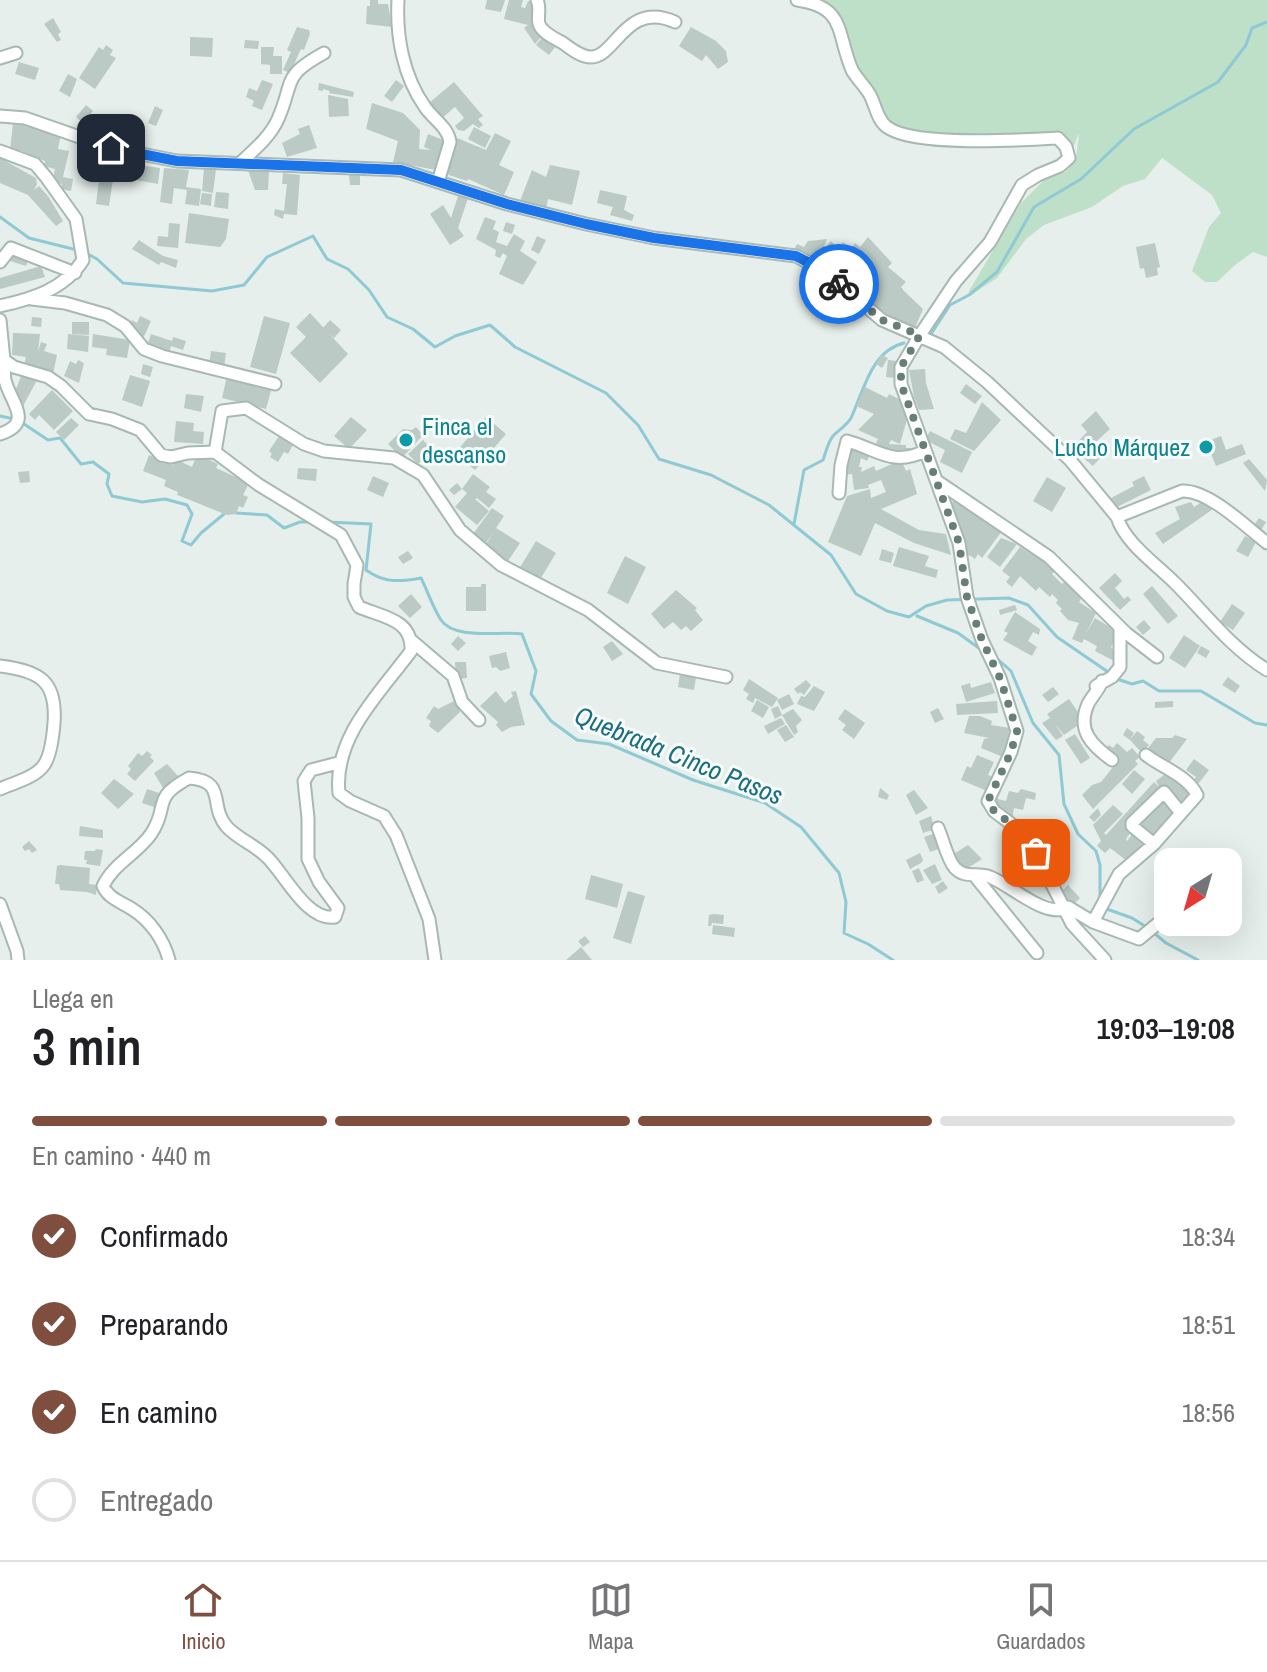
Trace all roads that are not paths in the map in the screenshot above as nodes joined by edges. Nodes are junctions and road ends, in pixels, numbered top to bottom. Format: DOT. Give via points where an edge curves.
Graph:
graph roads {
  1 [pos="398,0"];
  2 [pos="537,0"];
  3 [pos="797,0"];
  4 [pos="675,22"];
  5 [pos="16,53"];
  6 [pos="324,53"];
  7 [pos="0,58"];
  8 [pos="0,116"];
  9 [pos="0,151"];
  10 [pos="240,163"];
  11 [pos="438,182"];
  12 [pos="0,262"];
  13 [pos="75,273"];
  14 [pos="32,299"];
  15 [pos="0,306"];
  16 [pos="0,320"];
  17 [pos="920,335"];
  18 [pos="4,360"];
  19 [pos="275,384"];
  20 [pos="0,434"];
  21 [pos="925,451"];
  22 [pos="215,452"];
  23 [pos="937,480"];
  24 [pos="839,493"];
  25 [pos="1117,517"];
  26 [pos="1267,543"];
  27 [pos="1120,627"];
  28 [pos="412,641"];
  29 [pos="1157,657"];
  30 [pos="0,666"];
  31 [pos="1267,670"];
  32 [pos="1110,676"];
  33 [pos="726,677"];
  34 [pos="1088,698"];
  35 [pos="479,720"];
  36 [pos="1146,755"];
  37 [pos="1112,760"];
  38 [pos="338,763"];
  39 [pos="0,789"];
  40 [pos="1181,813"];
  41 [pos="938,828"];
  42 [pos="1154,844"];
  43 [pos="974,875"];
  44 [pos="0,904"];
  45 [pos="1064,910"];
  46 [pos="1095,919"];
  47 [pos="1154,928"];
  48 [pos="1037,953"];
  49 [pos="18,960"];
  50 [pos="169,960"];
  51 [pos="435,960"];
  52 [pos="1105,960"];
  1 -- 11 [label="street" via="397,33 415,87 449,135"];
  2 -- 4 [label="street" via="546,32 587,57 597,56 650,15"];
  3 -- 17 [label="street" via="824,6 834,18 853,72 886,127 924,137 998,143 1058,138 1066,147 1069,158 1060,166 1022,185 990,242"];
  5 -- 7 [label="street"];
  6 -- 10 [label="street" via="290,79 278,119"];
  8 -- 10 [label="street" via="25,118 111,148 177,161"];
  9 -- 13 [label="street" via="35,164 76,219 83,260"];
  10 -- 11 [label="street" via="401,170"];
  11 -- 17 [label="street" via="586,224 796,256 823,270 882,320"];
  12 -- 13 [label="street" via="11,248"];
  13 -- 14 [label="street"];
  14 -- 15 [label="street"];
  14 -- 19 [label="street" via="107,315 125,326 144,349 162,356"];
  16 -- 18 [label="street"];
  17 -- 21 [label="street" via="901,367 901,384"];
  17 -- 25 [label="street" via="987,382 1070,460"];
  18 -- 20 [label="street" via="18,420"];
  18 -- 22 [label="street" via="48,377 89,414 140,430 161,455"];
  21 -- 23 [label="street"];
  21 -- 24 [label="street" via="906,458 886,457 847,441"];
  22 -- 28 [label="street" via="341,535 357,565 354,597 359,607 406,627"];
  22 -- 33 [label="street" via="222,411 246,408 324,451 394,458 423,475 460,530 501,565 588,610 657,663"];
  23 -- 27 [label="street" via="1049,557"];
  23 -- 45 [label="street" via="959,543 968,598 1017,731 988,801 1022,832"];
  25 -- 26 [label="street" via="1190,491"];
  25 -- 31 [label="street" via="1136,545 1219,632"];
  27 -- 29 [label="street"];
  27 -- 32 [label="street"];
  28 -- 35 [label="street" via="453,676 462,702"];
  28 -- 38 [label="street" via="411,651 374,697"];
  30 -- 39 [label="street" via="25,669 45,681 55,701 53,738 43,766"];
  32 -- 34 [label="street"];
  32 -- 37 [label="street" via="1087,706 1086,731 1094,747"];
  36 -- 40 [label="street" via="1197,793"];
  38 -- 50 [label="street" via="311,770 304,781 308,859 338,908 330,918 298,896 258,848 227,827 205,780 189,778 166,793 152,833 103,886 149,924"];
  38 -- 51 [label="street" via="339,793 384,816 396,835 429,919"];
  40 -- 42 [label="street"];
  40 -- 42 [label="street" via="1164,792 1132,823"];
  41 -- 43 [label="street" via="953,866"];
  42 -- 46 [label="street" via="1119,874"];
  43 -- 45 [label="street" via="987,875 1046,909"];
  43 -- 48 [label="street"];
  44 -- 49 [label="street"];
  45 -- 46 [label="street"];
  45 -- 52 [label="street"];
  46 -- 47 [label="street" via="1139,939"];
}
